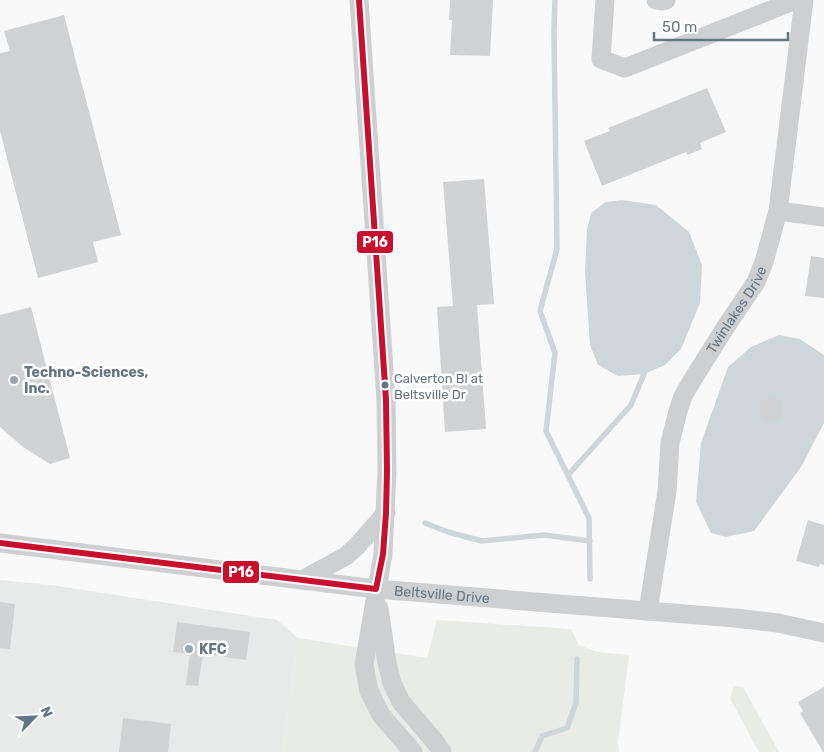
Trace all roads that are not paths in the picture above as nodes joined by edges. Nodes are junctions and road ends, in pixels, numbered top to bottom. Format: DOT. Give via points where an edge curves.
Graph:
graph roads {
  1 [pos="358,0"];
  2 [pos="606,0"];
  3 [pos="656,0"];
  4 [pos="666,0"];
  5 [pos="796,0"];
  6 [pos="804,0"];
  7 [pos="778,211"];
  8 [pos="824,217"];
  9 [pos="386,513"];
  10 [pos="0,543"];
  11 [pos="302,580"];
  12 [pos="376,589"];
  13 [pos="648,611"];
  14 [pos="824,633"];
  15 [pos="434,749"];
  16 [pos="413,752"];
  1 -- 9 [label="street" via="386,400"];
  2 -- 5 [label="street" via="601,59 626,68"];
  3 -- 4 [label="street"];
  6 -- 7 [label="street, Twinlakes Drive"];
  7 -- 8 [label="street"];
  7 -- 13 [label="street, Twinlakes Drive" via="756,282 693,379 678,411 670,442 667,491"];
  9 -- 11 [label="street" via="346,556"];
  9 -- 12 [label="street"];
  10 -- 11 [label="street, Beltsville Drive"];
  11 -- 12 [label="street, Beltsville Drive"];
  12 -- 13 [label="street, Beltsville Drive"];
  12 -- 15 [label="street" via="392,683 401,702"];
  12 -- 16 [label="street" via="364,665 369,691 381,715"];
  13 -- 14 [label="street, Beltsville Drive" via="778,623"];
}
